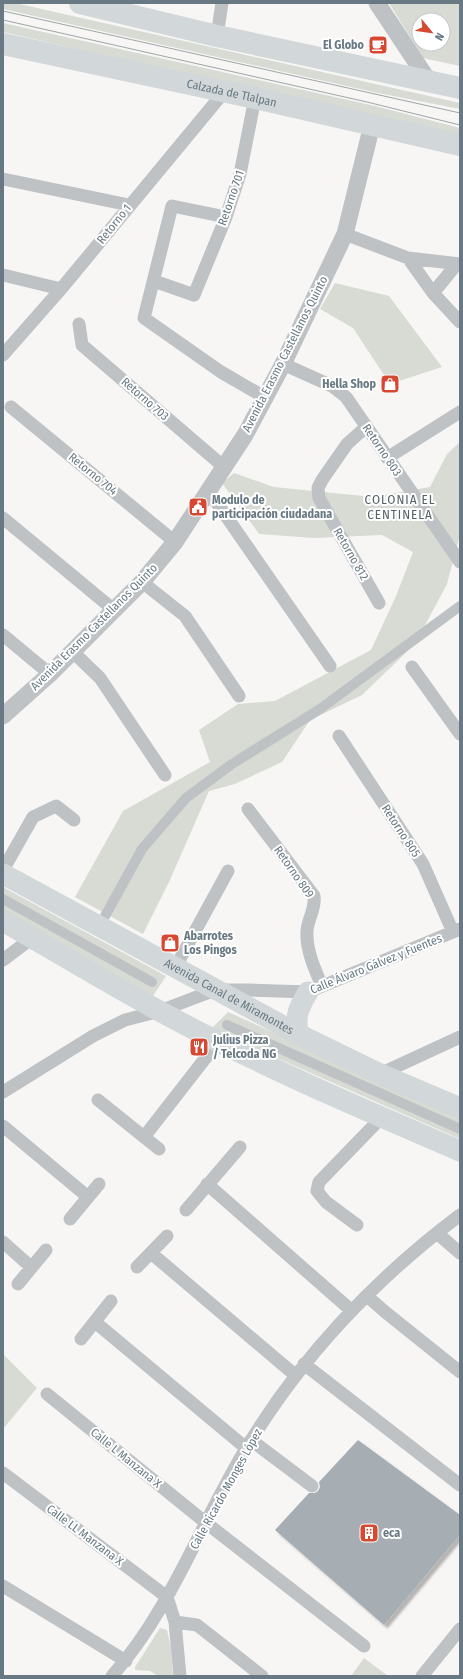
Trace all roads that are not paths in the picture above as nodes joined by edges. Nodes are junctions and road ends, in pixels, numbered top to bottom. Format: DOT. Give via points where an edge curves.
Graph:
graph roads {
  1 [pos="80,3"];
  2 [pos="222,3"];
  3 [pos="376,3"];
  4 [pos="127,8"];
  5 [pos="217,36"];
  6 [pos="3,44"];
  7 [pos="428,80"];
  8 [pos="460,88"];
  9 [pos="224,92"];
  10 [pos="255,98"];
  11 [pos="372,125"];
  12 [pos="460,145"];
  13 [pos="3,179"];
  14 [pos="129,205"];
  15 [pos="226,217"];
  16 [pos="345,234"];
  17 [pos="408,258"];
  18 [pos="458,264"];
  19 [pos="3,275"];
  20 [pos="154,281"];
  21 [pos="61,289"];
  22 [pos="433,293"];
  23 [pos="460,322"];
  24 [pos="79,324"];
  25 [pos="3,355"];
  26 [pos="283,364"];
  27 [pos="266,398"];
  28 [pos="11,407"];
  29 [pos="460,412"];
  30 [pos="366,427"];
  31 [pos="387,458"];
  32 [pos="224,467"];
  33 [pos="207,494"];
  34 [pos="3,518"];
  35 [pos="175,542"];
  36 [pos="460,562"];
  37 [pos="142,582"];
  38 [pos="379,604"];
  39 [pos="460,606"];
  40 [pos="114,610"];
  41 [pos="3,635"];
  42 [pos="72,651"];
  43 [pos="330,666"];
  44 [pos="412,667"];
  45 [pos="50,674"];
  46 [pos="239,696"];
  47 [pos="3,716"];
  48 [pos="460,734"];
  49 [pos="339,736"];
  50 [pos="165,775"];
  51 [pos="248,809"];
  52 [pos="74,820"];
  53 [pos="3,870"];
  54 [pos="228,871"];
  55 [pos="3,874"];
  56 [pos="3,899"];
  57 [pos="3,922"];
  58 [pos="99,927"];
  59 [pos="456,931"];
  60 [pos="32,938"];
  61 [pos="3,960"];
  62 [pos="175,968"];
  63 [pos="152,982"];
  64 [pos="315,989"];
  65 [pos="215,990"];
  66 [pos="160,1011"];
  67 [pos="222,1033"];
  68 [pos="298,1034"];
  69 [pos="460,1037"];
  70 [pos="380,1074"];
  71 [pos="3,1092"];
  72 [pos="98,1100"];
  73 [pos="460,1108"];
  74 [pos="382,1117"];
  75 [pos="3,1126"];
  76 [pos="460,1129"];
  77 [pos="144,1137"];
  78 [pos="240,1147"];
  79 [pos="158,1149"];
  80 [pos="460,1151"];
  81 [pos="99,1184"];
  82 [pos="207,1184"];
  83 [pos="88,1197"];
  84 [pos="186,1210"];
  85 [pos="460,1216"];
  86 [pos="70,1219"];
  87 [pos="357,1225"];
  88 [pos="437,1233"];
  89 [pos="167,1236"];
  90 [pos="3,1242"];
  91 [pos="46,1250"];
  92 [pos="151,1253"];
  93 [pos="460,1253"];
  94 [pos="31,1267"];
  95 [pos="137,1267"];
  96 [pos="18,1284"];
  97 [pos="367,1296"];
  98 [pos="111,1301"];
  99 [pos="352,1311"];
  100 [pos="95,1322"];
  101 [pos="81,1339"];
  102 [pos="304,1364"];
  103 [pos="460,1372"];
  104 [pos="295,1376"];
  105 [pos="47,1394"];
  106 [pos="249,1444"];
  107 [pos="3,1473"];
  108 [pos="460,1485"];
  109 [pos="312,1486"];
  110 [pos="205,1522"];
  111 [pos="3,1586"];
  112 [pos="167,1597"];
  113 [pos="175,1622"];
  114 [pos="460,1629"];
  115 [pos="364,1646"];
  116 [pos="126,1661"];
  117 [pos="112,1676"];
  118 [pos="180,1676"];
  119 [pos="262,1676"];
  120 [pos="422,1676"];
  1 -- 4 [label="highway"];
  2 -- 5 [label="street"];
  3 -- 7 [label="street"];
  4 -- 5 [label="highway"];
  5 -- 7 [label="highway"];
  6 -- 9 [label="highway, Calzada de Tlalpan"];
  7 -- 8 [label="highway"];
  9 -- 10 [label="highway, Calzada de Tlalpan"];
  9 -- 14 [label="street, Retorno 1"];
  10 -- 11 [label="highway, Calzada de Tlalpan"];
  10 -- 15 [label="street, Retorno 701" via="240,174"];
  11 -- 12 [label="highway, Calzada de Tlalpan"];
  11 -- 16 [label="street, Avenida Erasmo Castellanos Quinto"];
  13 -- 14 [label="street"];
  14 -- 21 [label="street, Retorno 1"];
  15 -- 20 [label="street, Retorno 701" via="194,295"];
  15 -- 20 [label="street" via="172,206"];
  16 -- 17 [label="street"];
  16 -- 26 [label="street, Avenida Erasmo Castellanos Quinto"];
  17 -- 18 [label="street"];
  17 -- 22 [label="street"];
  18 -- 22 [label="street"];
  19 -- 21 [label="street"];
  20 -- 27 [label="street" via="144,318 221,372"];
  21 -- 25 [label="street, Retorno 1"];
  22 -- 23 [label="street"];
  24 -- 32 [label="street, Retorno 703" via="82,344"];
  26 -- 27 [label="street, Avenida Erasmo Castellanos Quinto"];
  26 -- 30 [label="street, Retorno 803" via="332,386 346,397"];
  27 -- 32 [label="street, Avenida Erasmo Castellanos Quinto"];
  28 -- 35 [label="street, Retorno 704"];
  29 -- 31 [label="street"];
  30 -- 31 [label="street, Retorno 803"];
  30 -- 38 [label="street, Retorno 812" via="347,444 318,488 319,498"];
  31 -- 36 [label="street, Retorno 803"];
  32 -- 33 [label="street, Avenida Erasmo Castellanos Quinto"];
  33 -- 35 [label="street, Avenida Erasmo Castellanos Quinto"];
  33 -- 43 [label="street" via="217,503"];
  34 -- 40 [label="street"];
  35 -- 37 [label="street, Avenida Erasmo Castellanos Quinto"];
  37 -- 40 [label="street, Avenida Erasmo Castellanos Quinto"];
  37 -- 46 [label="street" via="185,616"];
  39 -- 58 [label="street" via="320,709 232,764 186,798 142,849"];
  40 -- 42 [label="street, Avenida Erasmo Castellanos Quinto"];
  41 -- 45 [label="street"];
  42 -- 45 [label="street, Avenida Erasmo Castellanos Quinto"];
  42 -- 50 [label="street" via="100,678"];
  44 -- 48 [label="street"];
  45 -- 47 [label="street, Avenida Erasmo Castellanos Quinto"];
  49 -- 59 [label="street, Retorno 805" via="423,864"];
  51 -- 64 [label="street, Retorno 809" via="314,896 315,905 307,930 307,940"];
  52 -- 53 [label="street" via="56,806 33,818"];
  54 -- 62 [label="street"];
  55 -- 58 [label="main road, Avenida Canal de Miramontes"];
  56 -- 63 [label="street"];
  57 -- 60 [label="main road"];
  58 -- 62 [label="main road, Avenida Canal de Miramontes"];
  59 -- 64 [label="street, Calle Álvaro Gálvez y Fuentes"];
  60 -- 61 [label="street"];
  60 -- 66 [label="main road"];
  62 -- 65 [label="main road, Avenida Canal de Miramontes"];
  64 -- 65 [label="street, Calle Álvaro Gálvez y Fuentes"];
  64 -- 68 [label="main road" via="299,1007 296,1017"];
  65 -- 66 [label="street, Calle Álvaro Gálvez y Fuentes"];
  65 -- 68 [label="main road, Avenida Canal de Miramontes"];
  66 -- 67 [label="main road"];
  66 -- 71 [label="street, Calle Álvaro Gálvez y Fuentes" via="125,1020 92,1036"];
  67 -- 74 [label="main road"];
  67 -- 76 [label="street"];
  67 -- 77 [label="street"];
  68 -- 70 [label="main road, Avenida Canal de Miramontes"];
  69 -- 70 [label="street"];
  70 -- 73 [label="main road, Avenida Canal de Miramontes"];
  72 -- 77 [label="street"];
  74 -- 80 [label="main road"];
  74 -- 87 [label="street" via="319,1182 317,1191 326,1202"];
  75 -- 83 [label="street"];
  77 -- 79 [label="street"];
  78 -- 82 [label="street"];
  81 -- 83 [label="street"];
  82 -- 84 [label="street"];
  82 -- 99 [label="street"];
  83 -- 86 [label="street"];
  85 -- 88 [label="street, Calle Ricardo Monges López"];
  88 -- 93 [label="street"];
  88 -- 97 [label="street, Calle Ricardo Monges López"];
  89 -- 92 [label="street"];
  90 -- 94 [label="street"];
  91 -- 94 [label="street"];
  92 -- 95 [label="street"];
  92 -- 104 [label="street"];
  94 -- 96 [label="street"];
  97 -- 99 [label="street, Calle Ricardo Monges López"];
  97 -- 103 [label="street"];
  98 -- 100 [label="street"];
  99 -- 102 [label="street, Calle Ricardo Monges López"];
  100 -- 101 [label="street"];
  100 -- 106 [label="street"];
  102 -- 104 [label="street, Calle Ricardo Monges López"];
  102 -- 108 [label="street"];
  104 -- 106 [label="street, Calle Ricardo Monges López"];
  105 -- 110 [label="street, Calle L Manzana X"];
  106 -- 109 [label="street"];
  106 -- 110 [label="street, Calle Ricardo Monges López"];
  107 -- 112 [label="street, Calle LL Manzana X"];
  110 -- 112 [label="street, Calle Ricardo Monges López"];
  110 -- 115 [label="street, Calle L Manzana X"];
  111 -- 116 [label="street"];
  112 -- 113 [label="street"];
  112 -- 116 [label="street, Calle Ricardo Monges López"];
  113 -- 118 [label="street"];
  113 -- 119 [label="street" via="197,1625"];
  114 -- 120 [label="street"];
  116 -- 117 [label="street, Calle Ricardo Monges López"];
}
